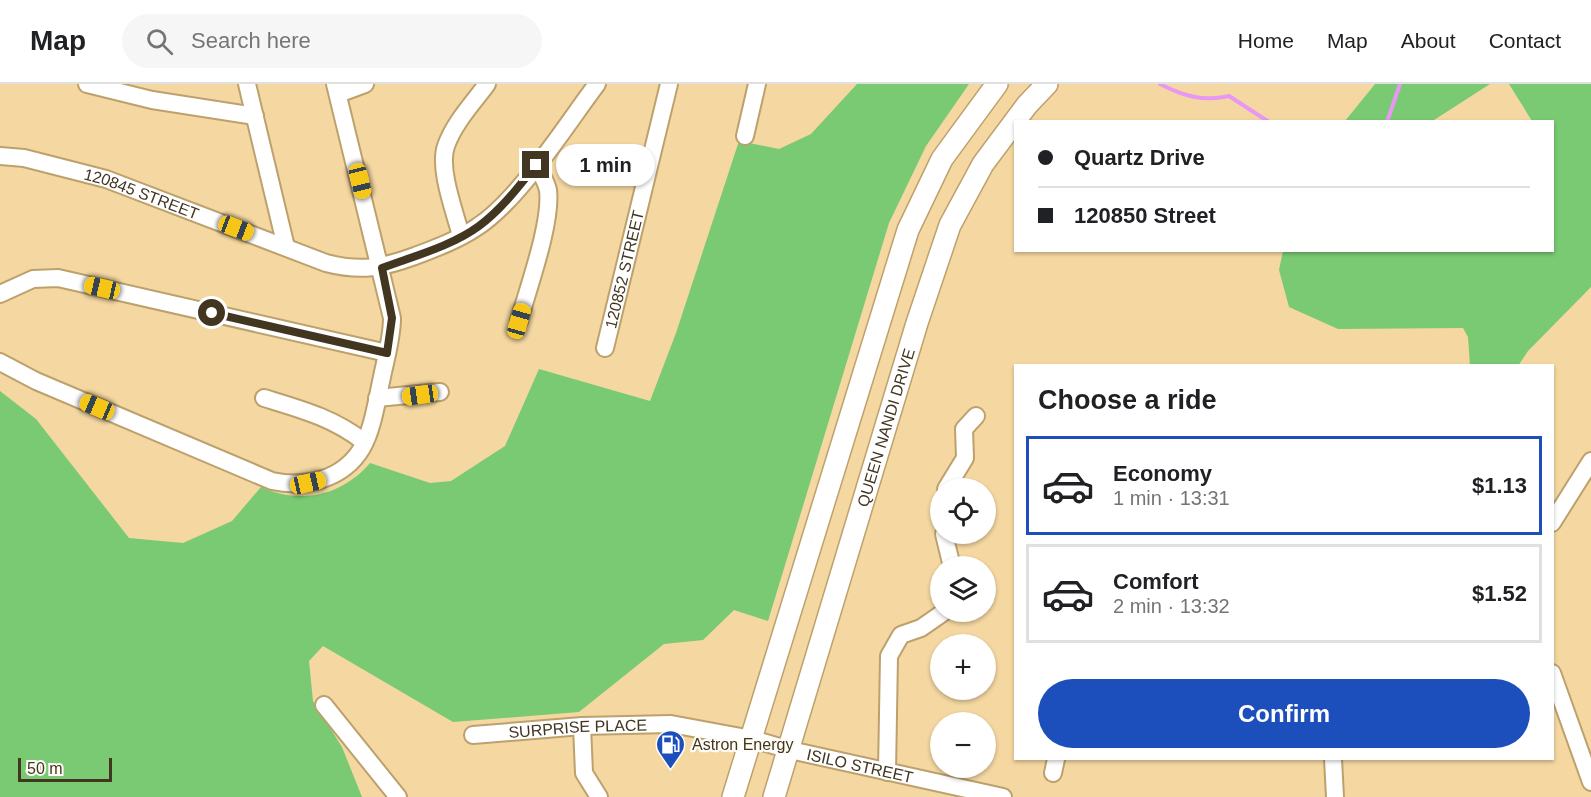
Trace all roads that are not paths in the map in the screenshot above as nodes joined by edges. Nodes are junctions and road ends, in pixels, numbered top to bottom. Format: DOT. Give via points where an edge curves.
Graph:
graph roads {
  1 [pos="87,84"];
  2 [pos="247,84"];
  3 [pos="365,84"];
  4 [pos="487,84"];
  5 [pos="597,84"];
  6 [pos="669,84"];
  7 [pos="757,84"];
  8 [pos="997,84"];
  9 [pos="1047,84"];
  10 [pos="336,89"];
  11 [pos="255,116"];
  12 [pos="1016,120"];
  13 [pos="1014,122"];
  14 [pos="745,136"];
  15 [pos="0,156"];
  16 [pos="536,165"];
  17 [pos="461,236"];
  18 [pos="286,247"];
  19 [pos="382,268"];
  20 [pos="0,294"];
  21 [pos="519,321"];
  22 [pos="605,348"];
  23 [pos="387,353"];
  24 [pos="0,362"];
  25 [pos="440,392"];
  26 [pos="264,398"];
  27 [pos="377,398"];
  28 [pos="976,416"];
  29 [pos="364,442"];
  30 [pos="1591,461"];
  31 [pos="953,478"];
  32 [pos="1554,520"];
  33 [pos="930,622"];
  34 [pos="1554,679"];
  35 [pos="324,705"];
  36 [pos="582,726"];
  37 [pos="473,735"];
  38 [pos="752,739"];
  39 [pos="790,750"];
  40 [pos="1333,760"];
  41 [pos="887,772"];
  42 [pos="1591,783"];
  43 [pos="398,797"];
  44 [pos="599,797"];
  45 [pos="733,797"];
  46 [pos="774,797"];
  47 [pos="1003,797"];
  48 [pos="1335,797"];
  1 -- 11 [label="street" via="152,100"];
  2 -- 11 [label="street"];
  3 -- 10 [label="street"];
  4 -- 17 [label="street" via="454,128 444,156"];
  5 -- 16 [label="street"];
  6 -- 22 [label="street, 120852 STREET"];
  7 -- 14 [label="street"];
  8 -- 38 [label="main road" via="942,159 908,230"];
  9 -- 12 [label="main road, QUEEN NANDI DRIVE"];
  10 -- 19 [label="street"];
  11 -- 18 [label="street"];
  13 -- 39 [label="main road, QUEEN NANDI DRIVE" via="983,164 950,225 816,653"];
  15 -- 18 [label="street, 120845 STREET" via="24,158 106,179"];
  16 -- 17 [label="street" via="497,211"];
  16 -- 21 [label="street" via="548,188 548,200"];
  17 -- 19 [label="street"];
  18 -- 19 [label="street, 120845 STREET" via="342,267"];
  19 -- 23 [label="street" via="392,318"];
  20 -- 23 [label="street" via="33,279 58,278"];
  23 -- 27 [label="street"];
  24 -- 29 [label="street" via="272,481 296,484 321,480 352,460"];
  25 -- 27 [label="street"];
  26 -- 29 [label="street" via="320,416"];
  27 -- 29 [label="street"];
  28 -- 31 [label="street" via="964,429 965,458"];
  30 -- 32 [label="street"];
  33 -- 41 [label="street" via="901,635 889,656"];
  34 -- 42 [label="street"];
  35 -- 43 [label="street"];
  36 -- 37 [label="street, SURPRISE PLACE"];
  36 -- 38 [label="street, SURPRISE PLACE" via="671,724"];
  36 -- 44 [label="street" via="584,773"];
  38 -- 39 [label="street, ISILO STREET"];
  38 -- 45 [label="main road"];
  39 -- 41 [label="street, ISILO STREET"];
  39 -- 46 [label="main road, QUEEN NANDI DRIVE"];
  40 -- 48 [label="street"];
  41 -- 47 [label="street, ISILO STREET"];
}
